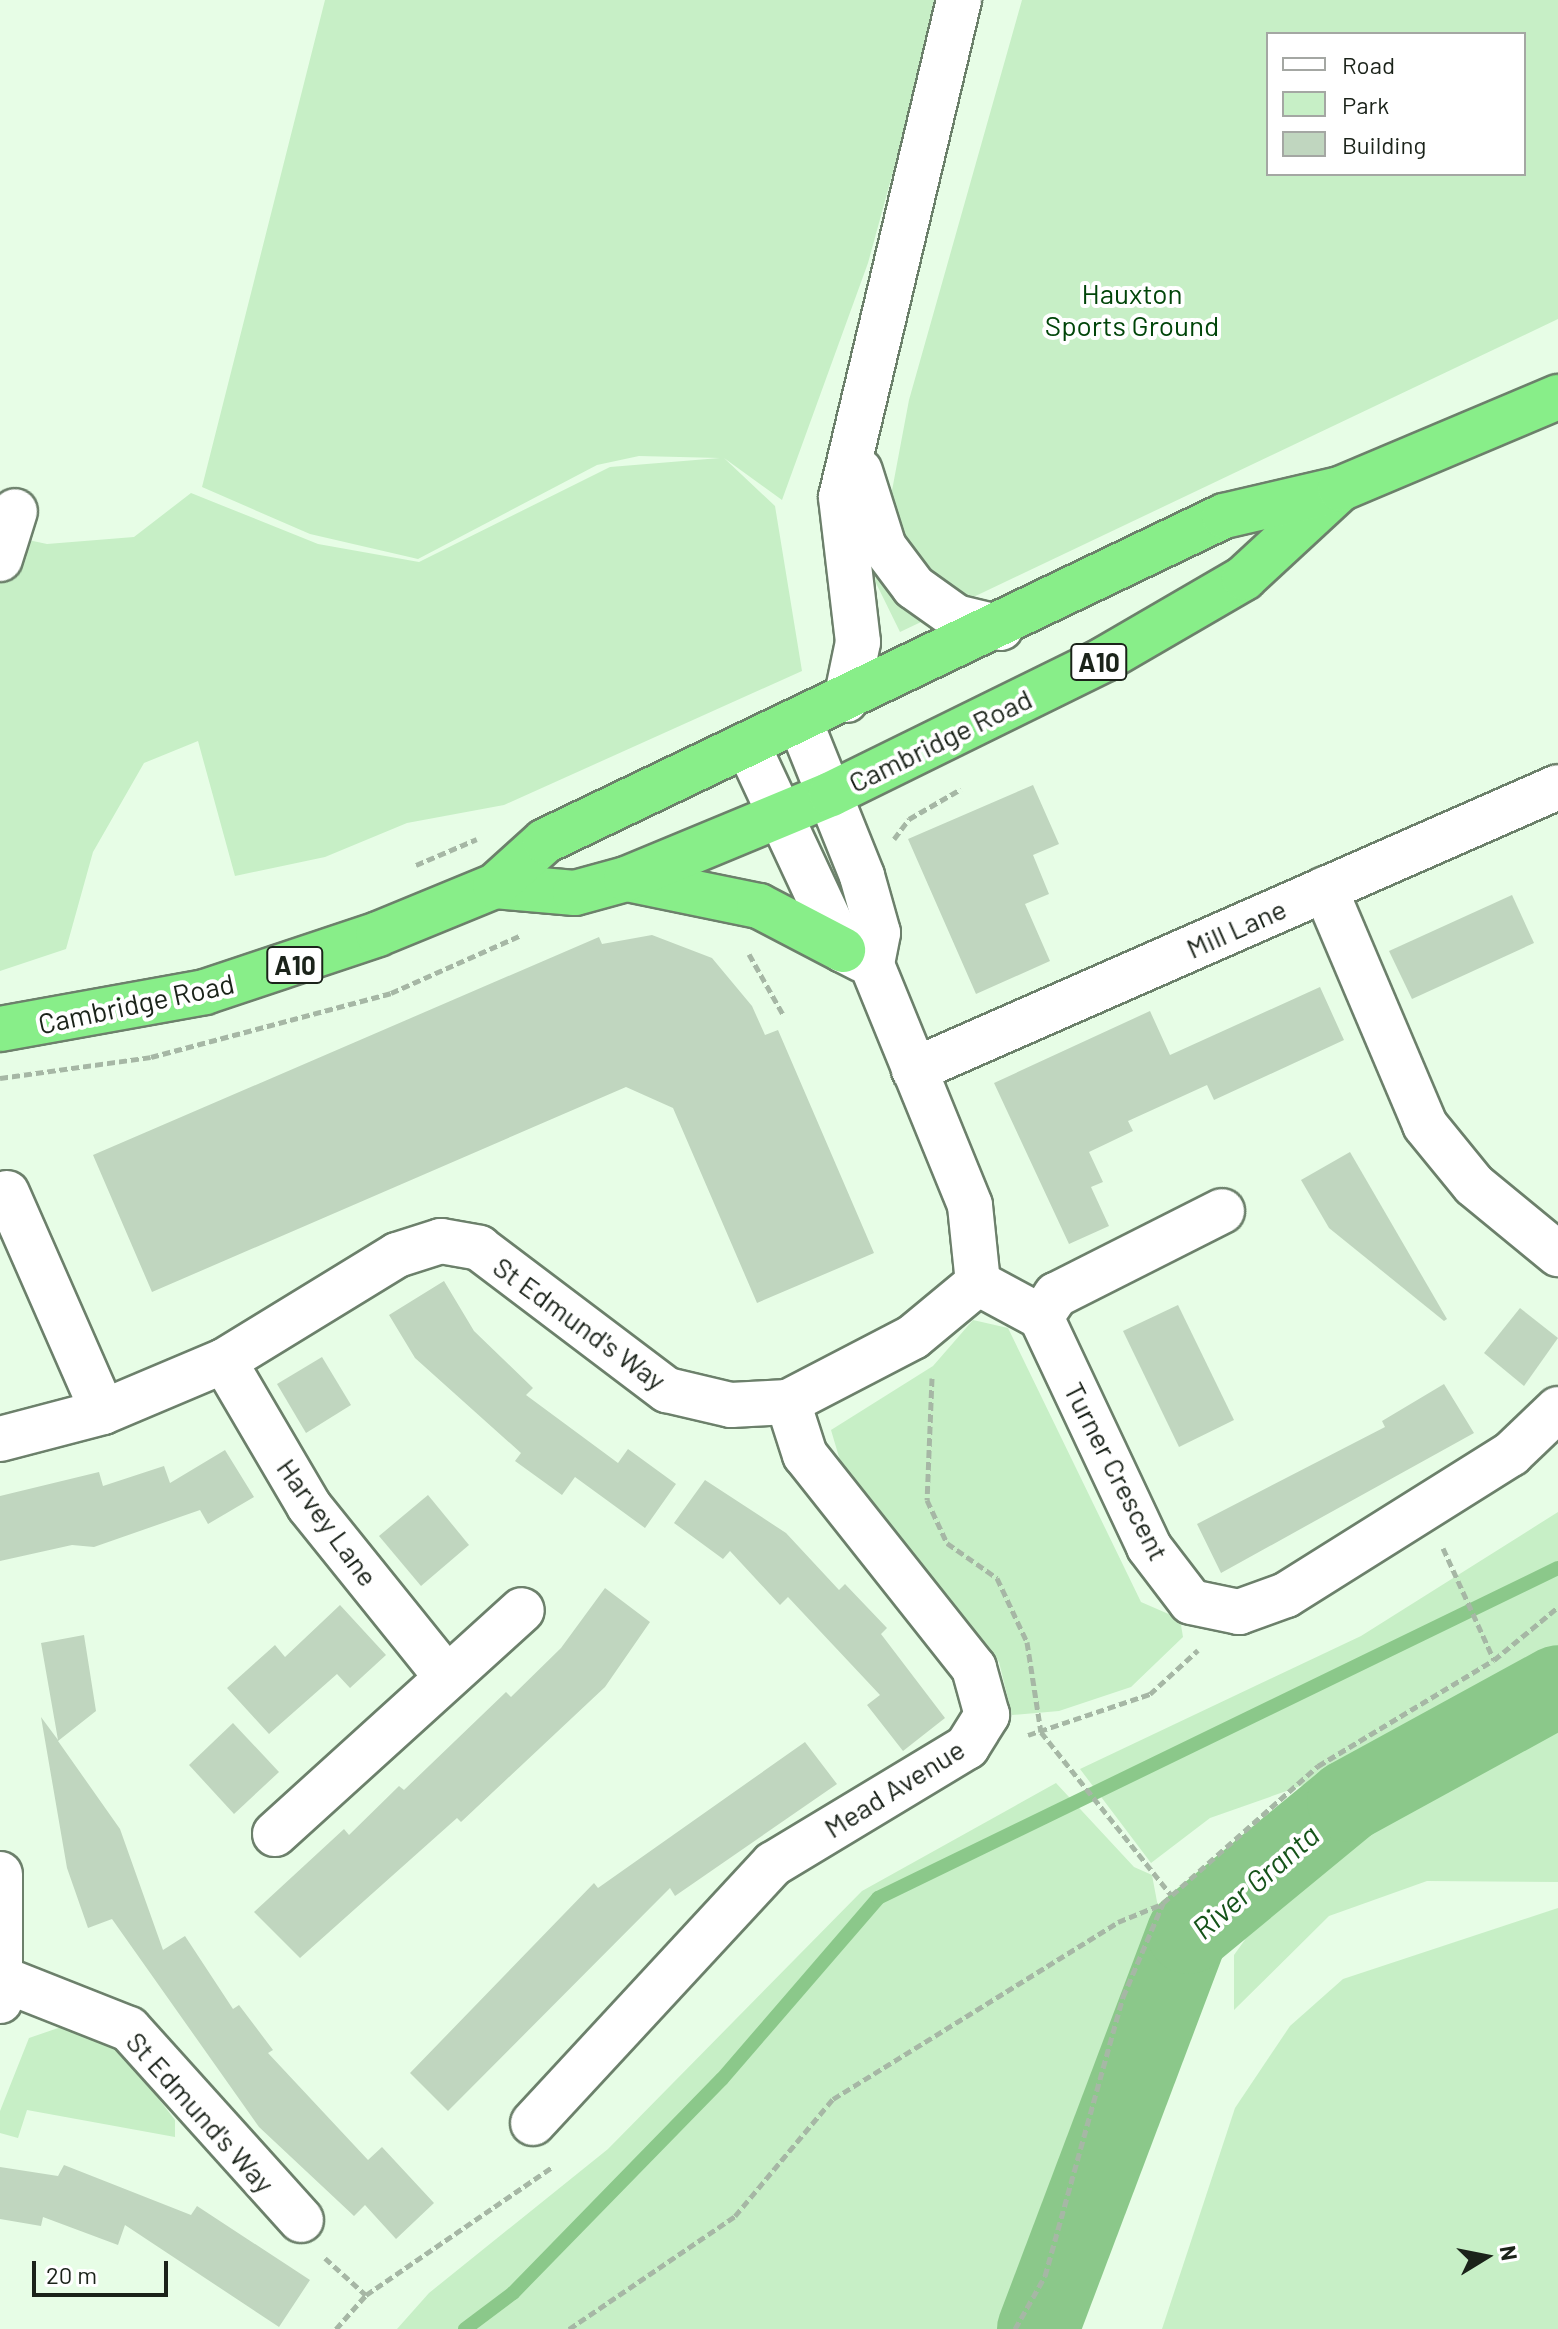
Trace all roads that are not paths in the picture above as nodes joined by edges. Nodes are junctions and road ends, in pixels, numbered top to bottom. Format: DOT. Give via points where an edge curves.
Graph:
graph roads {
  1 [pos="959,0"];
  2 [pos="1558,397"];
  3 [pos="856,457"];
  4 [pos="1340,489"];
  5 [pos="15,511"];
  6 [pos="0,559"];
  7 [pos="1001,628"];
  8 [pos="846,700"];
  9 [pos="801,724"];
  10 [pos="749,748"];
  11 [pos="1558,787"];
  12 [pos="831,794"];
  13 [pos="779,818"];
  14 [pos="626,879"];
  15 [pos="495,886"];
  16 [pos="1325,889"];
  17 [pos="858,957"];
  18 [pos="0,1029"];
  19 [pos="914,1070"];
  20 [pos="7,1193"];
  21 [pos="1222,1211"];
  22 [pos="1558,1254"];
  23 [pos="978,1283"];
  24 [pos="1041,1317"];
  25 [pos="224,1361"];
  26 [pos="788,1402"];
  27 [pos="1558,1409"];
  28 [pos="103,1412"];
  29 [pos="0,1439"];
  30 [pos="522,1610"];
  31 [pos="444,1674"];
  32 [pos="275,1834"];
  33 [pos="0,1874"];
  34 [pos="2,1990"];
  35 [pos="533,2123"];
  36 [pos="301,2220"];
  1 -- 3 [label="street"];
  2 -- 4 [label="highway, Cambridge Road / A10"];
  3 -- 7 [label="street" via="884,547 914,587 956,617"];
  3 -- 8 [label="street" via="841,497 858,642"];
  4 -- 7 [label="highway, Cambridge Road / A10" via="1224,516"];
  4 -- 12 [label="highway, Cambridge Road / A10" via="1244,578 1105,659"];
  5 -- 6 [label="street"];
  7 -- 8 [label="highway, Cambridge Road / A10"];
  8 -- 9 [label="highway, Cambridge Road / A10"];
  9 -- 10 [label="highway, Cambridge Road / A10"];
  9 -- 12 [label="street"];
  10 -- 13 [label="street"];
  10 -- 15 [label="highway, Cambridge Road / A10" via="545,841"];
  11 -- 16 [label="street, Mill Lane"];
  12 -- 13 [label="highway, Cambridge Road / A10"];
  12 -- 17 [label="street" via="878,933"];
  13 -- 14 [label="highway, Cambridge Road / A10"];
  13 -- 17 [label="street"];
  14 -- 15 [label="highway, Cambridge Road / A10" via="575,893"];
  14 -- 17 [label="highway" via="759,906"];
  15 -- 18 [label="highway, Cambridge Road / A10" via="272,974 137,1008"];
  16 -- 19 [label="street, Mill Lane"];
  16 -- 22 [label="street" via="1425,1125 1474,1185"];
  17 -- 19 [label="street"];
  19 -- 23 [label="street" via="970,1205"];
  20 -- 28 [label="street"];
  21 -- 24 [label="street" via="1056,1295"];
  23 -- 24 [label="street"];
  23 -- 26 [label="street, St Edmund's Way" via="913,1337"];
  24 -- 27 [label="street, Turner Crescent" via="1149,1547 1191,1602 1239,1612 1286,1595 1498,1462"];
  25 -- 26 [label="street, St Edmund's Way" via="397,1255 441,1241 479,1248 667,1390 731,1405"];
  25 -- 28 [label="street, St Edmund's Way"];
  25 -- 31 [label="street, Harvey Lane" via="309,1506"];
  26 -- 35 [label="street, Mead Avenue" via="805,1455 974,1668 987,1715 967,1747 773,1864"];
  28 -- 29 [label="street, St Edmund's Way"];
  30 -- 31 [label="street"];
  31 -- 32 [label="street"];
  33 -- 34 [label="street, St Edmund's Way"];
  34 -- 36 [label="street, St Edmund's Way" via="129,2029"];
}
